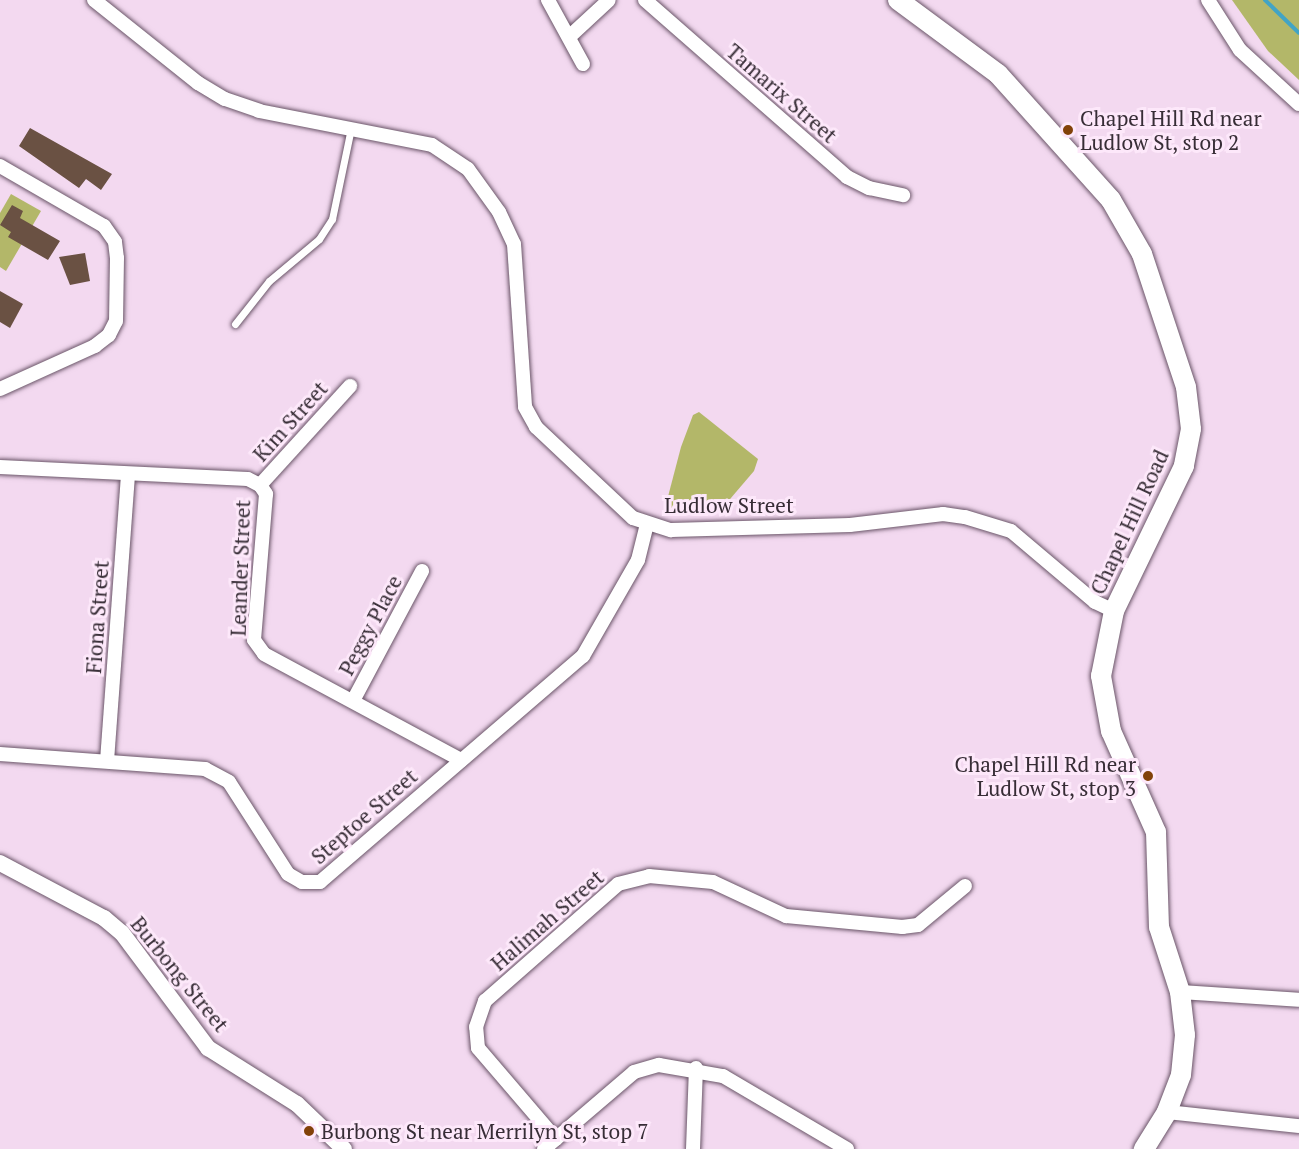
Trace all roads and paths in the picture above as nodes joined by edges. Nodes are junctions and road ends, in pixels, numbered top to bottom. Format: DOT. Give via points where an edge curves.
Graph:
graph roads {
  1 [pos="94,0"];
  2 [pos="548,0"];
  3 [pos="609,0"];
  4 [pos="645,0"];
  5 [pos="898,0"];
  6 [pos="1208,0"];
  7 [pos="569,37"];
  8 [pos="583,64"];
  9 [pos="1299,104"];
  10 [pos="351,128"];
  11 [pos="0,166"];
  12 [pos="903,195"];
  13 [pos="235,324"];
  14 [pos="350,386"];
  15 [pos="0,389"];
  16 [pos="0,467"];
  17 [pos="128,476"];
  18 [pos="261,485"];
  19 [pos="647,525"];
  20 [pos="422,571"];
  21 [pos="1114,611"];
  22 [pos="354,699"];
  23 [pos="0,754"];
  24 [pos="461,760"];
  25 [pos="107,761"];
  26 [pos="0,863"];
  27 [pos="965,886"];
  28 [pos="1180,992"];
  29 [pos="1299,1000"];
  30 [pos="696,1068"];
  31 [pos="1167,1112"];
  32 [pos="1299,1126"];
  33 [pos="556,1139"];
  34 [pos="344,1149"];
  35 [pos="544,1149"];
  36 [pos="693,1149"];
  37 [pos="847,1149"];
  38 [pos="1144,1149"];
  1 -- 10 [label="street, Ludlow Street" via="198,83 225,99 260,111"];
  2 -- 7 [label="street"];
  3 -- 7 [label="street"];
  4 -- 12 [label="street, Tamarix Street" via="847,177 869,189"];
  5 -- 21 [label="main road, Chapel Hill Road" via="1017,92 1111,200 1142,254 1186,387 1191,429 1179,480"];
  6 -- 9 [label="street" via="1240,50"];
  7 -- 8 [label="street"];
  10 -- 13 [label="lane" via="332,219 319,239 269,281"];
  10 -- 19 [label="street, Ludlow Street" via="432,145 468,169 499,212 514,244 525,407 536,427 610,501"];
  11 -- 15 [label="street" via="104,226 116,242 117,258 116,321 109,335 95,346"];
  14 -- 18 [label="street, Kim Street"];
  16 -- 17 [label="street, Leander Street"];
  17 -- 18 [label="street, Leander Street" via="248,479"];
  17 -- 25 [label="street, Fiona Street"];
  18 -- 22 [label="street, Leander Street" via="266,494 254,640 264,654"];
  19 -- 21 [label="street, Ludlow Street" via="683,530 850,525 943,514 965,517 1011,531 1095,602"];
  19 -- 24 [label="street, Steptoe Street" via="638,560 583,656"];
  20 -- 22 [label="street, Peggy Place"];
  21 -- 28 [label="main road, Chapel Hill Road" via="1104,645 1104,705 1156,832 1159,927"];
  22 -- 24 [label="street, Leander Street"];
  23 -- 25 [label="street, Steptoe Street"];
  24 -- 25 [label="street, Steptoe Street" via="320,882 302,882 288,874 229,782 205,769"];
  26 -- 34 [label="street, Burbong Street" via="113,926 208,1048 297,1104"];
  27 -- 33 [label="street, Halimah Street" via="918,925 902,927 786,916 713,882 649,876 618,884 485,1001 476,1027 478,1048"];
  28 -- 29 [label="street"];
  28 -- 31 [label="main road, Chapel Hill Road" via="1185,1035 1181,1076"];
  30 -- 33 [label="street" via="658,1065 634,1072"];
  30 -- 36 [label="street"];
  30 -- 37 [label="street" via="723,1076"];
  31 -- 32 [label="street"];
  31 -- 38 [label="main road, Chapel Hill Road"];
  33 -- 35 [label="street"];
}
